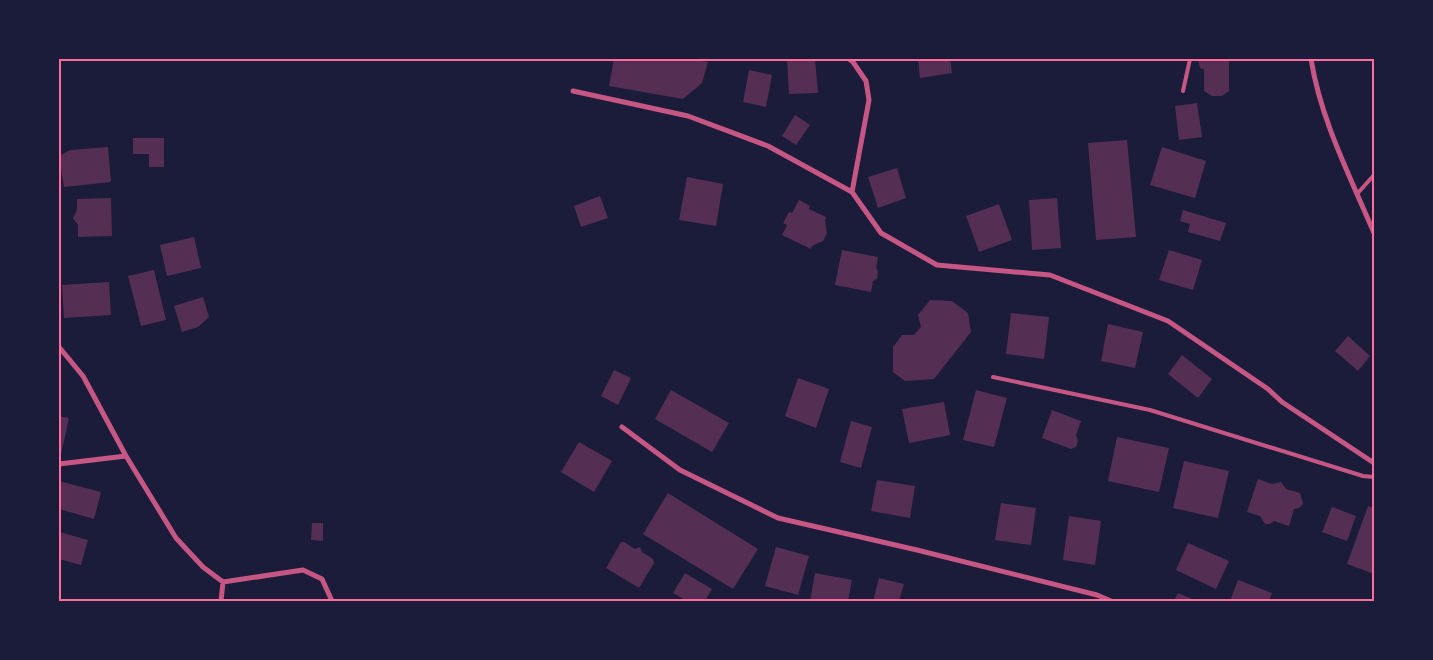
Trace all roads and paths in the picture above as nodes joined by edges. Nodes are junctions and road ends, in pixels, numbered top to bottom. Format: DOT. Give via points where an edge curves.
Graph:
graph roads {
  1 [pos="849,59"];
  2 [pos="1190,59"];
  3 [pos="1311,59"];
  4 [pos="573,91"];
  5 [pos="1183,91"];
  6 [pos="1374,175"];
  7 [pos="852,192"];
  8 [pos="1357,194"];
  9 [pos="1374,233"];
  10 [pos="59,347"];
  11 [pos="993,377"];
  12 [pos="622,427"];
  13 [pos="126,456"];
  14 [pos="1374,463"];
  15 [pos="59,464"];
  16 [pos="1374,477"];
  17 [pos="223,582"];
  18 [pos="221,601"];
  19 [pos="332,601"];
  20 [pos="1111,601"];
  1 -- 7 [label="street" via="866,81 869,100"];
  2 -- 5 [label="lane"];
  3 -- 8 [label="street" via="1334,142"];
  4 -- 7 [label="street" via="688,116 768,146"];
  6 -- 8 [label="lane"];
  7 -- 14 [label="street" via="881,233 937,265 1050,276 1168,321"];
  8 -- 9 [label="street"];
  10 -- 13 [label="street" via="82,376"];
  11 -- 16 [label="lane" via="1150,410"];
  12 -- 20 [label="street" via="680,470 778,518 1012,573"];
  13 -- 15 [label="street"];
  13 -- 17 [label="street" via="176,538 203,567"];
  17 -- 18 [label="street"];
  17 -- 19 [label="street" via="303,570 322,579"];
}
